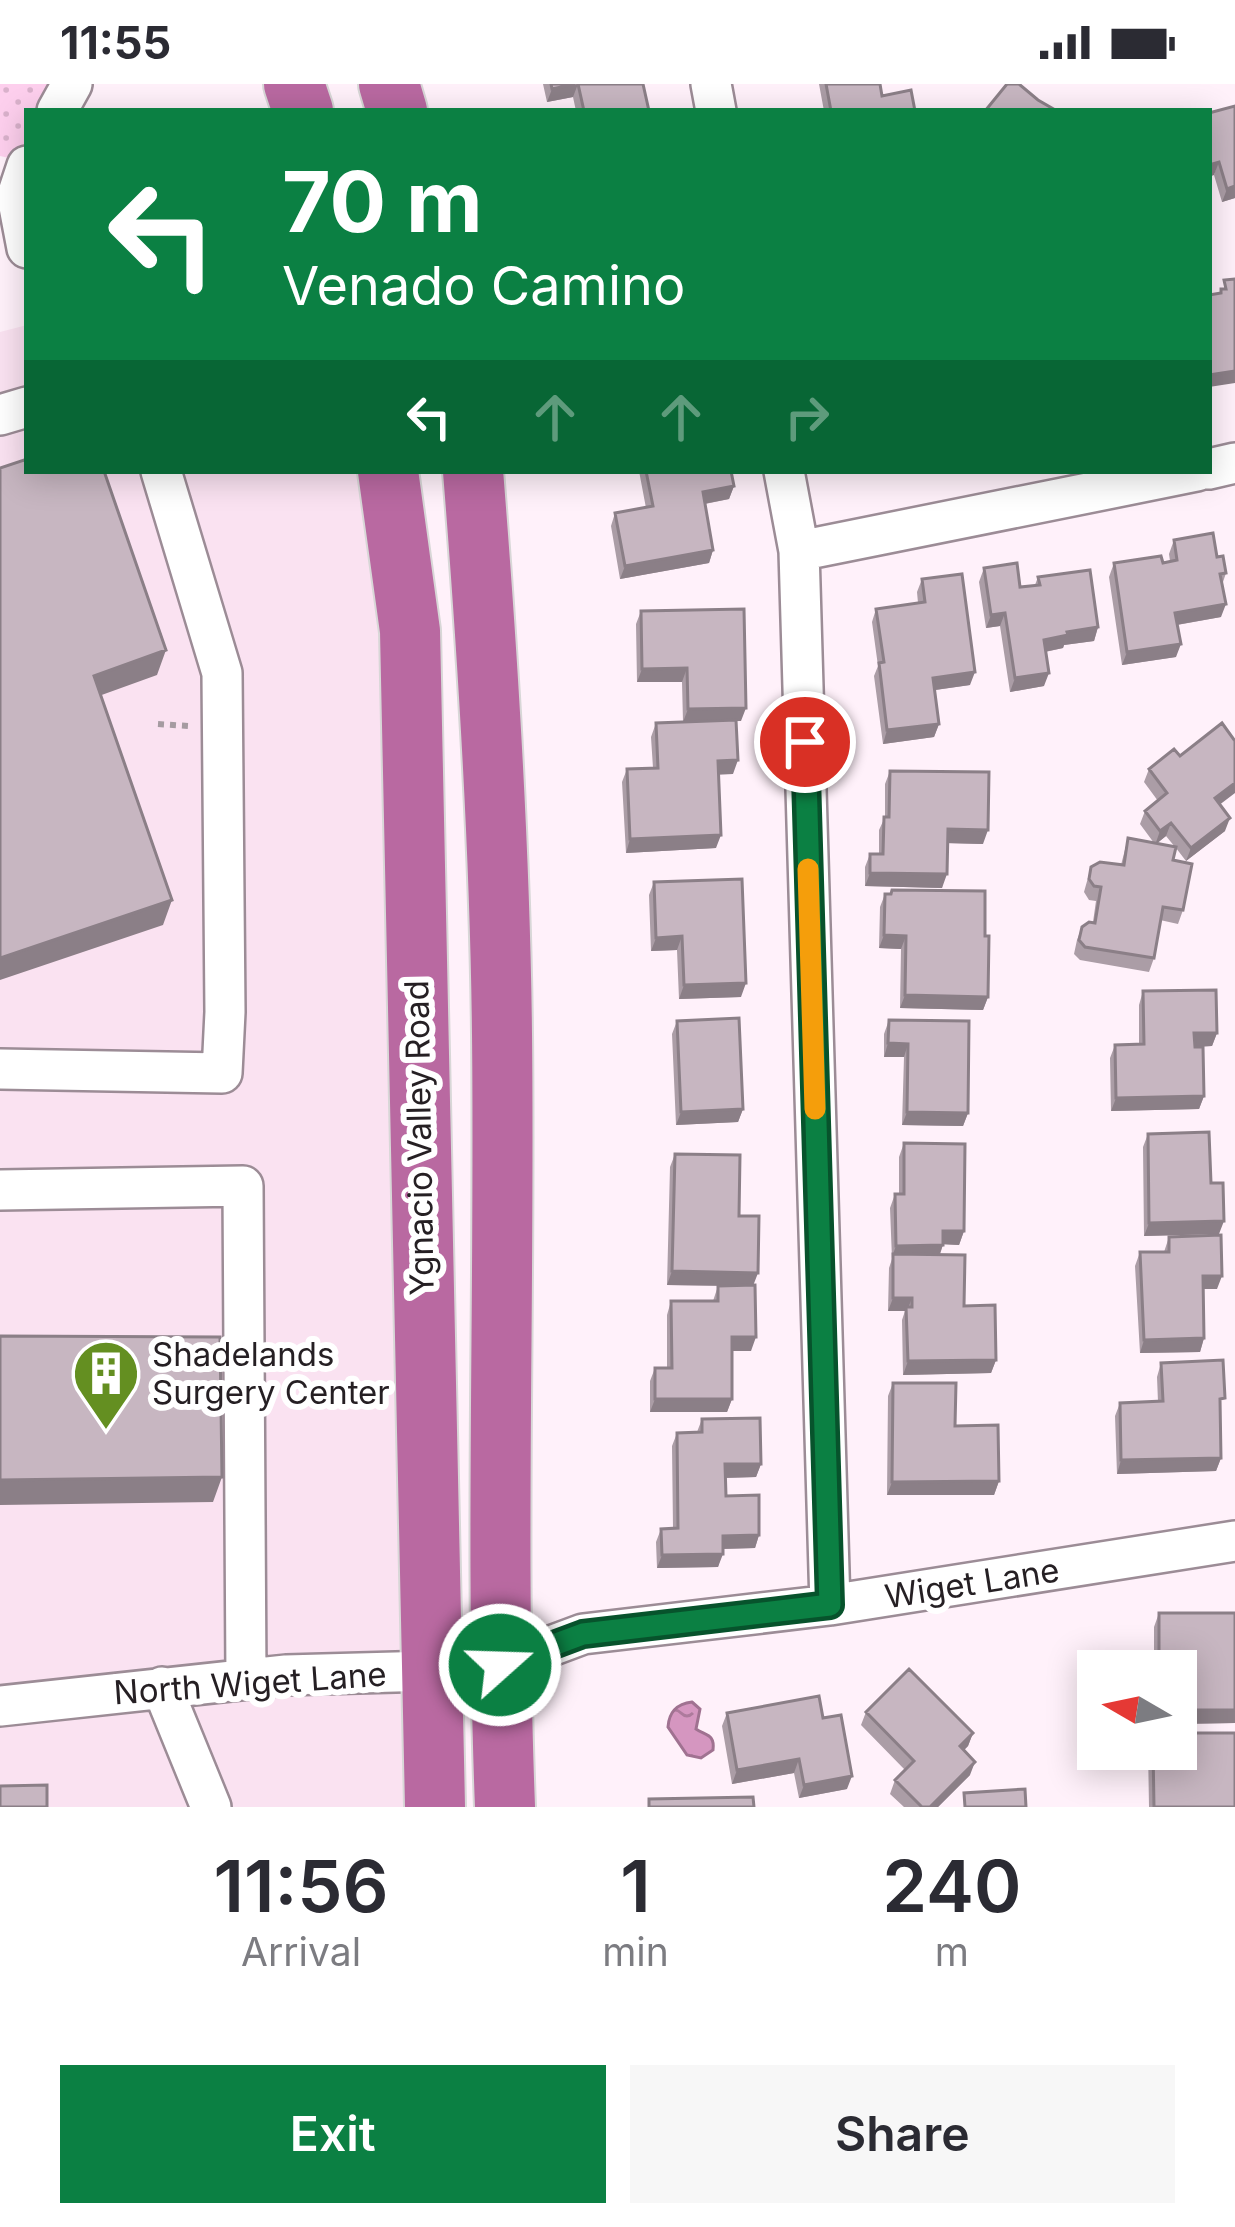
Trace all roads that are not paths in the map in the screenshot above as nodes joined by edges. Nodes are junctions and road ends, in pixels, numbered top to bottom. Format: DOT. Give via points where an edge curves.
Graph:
graph roads {
  1 [pos="24,175"];
  2 [pos="24,232"];
  3 [pos="162,474"];
  4 [pos="388,474"];
  5 [pos="473,474"];
  6 [pos="785,474"];
  7 [pos="1182,474"];
  8 [pos="799,551"];
  9 [pos="0,1070"];
  10 [pos="0,1190"];
  11 [pos="1235,1541"];
  12 [pos="830,1605"];
  13 [pos="500,1665"];
  14 [pos="431,1671"];
  15 [pos="246,1679"];
  16 [pos="162,1688"];
  17 [pos="0,1706"];
  18 [pos="211,1807"];
  19 [pos="435,1807"];
  20 [pos="505,1807"];
  1 -- 2 [label="street" via="17,196"];
  3 -- 9 [label="street" via="222,673 222,1073"];
  4 -- 14 [label="highway, Ygnacio Valley Road" via="410,631"];
  5 -- 13 [label="highway" via="502,1032"];
  6 -- 8 [label="street"];
  7 -- 8 [label="street"];
  8 -- 12 [label="street"];
  10 -- 15 [label="street" via="243,1186"];
  11 -- 12 [label="street, Wiget Lane"];
  12 -- 13 [label="street, Wiget Lane" via="583,1634"];
  13 -- 14 [label="street, North Wiget Lane"];
  13 -- 20 [label="highway"];
  14 -- 15 [label="street, North Wiget Lane"];
  14 -- 19 [label="highway, Ygnacio Valley Road"];
  15 -- 16 [label="street, North Wiget Lane"];
  16 -- 17 [label="street, North Wiget Lane"];
  16 -- 18 [label="street"];
}
